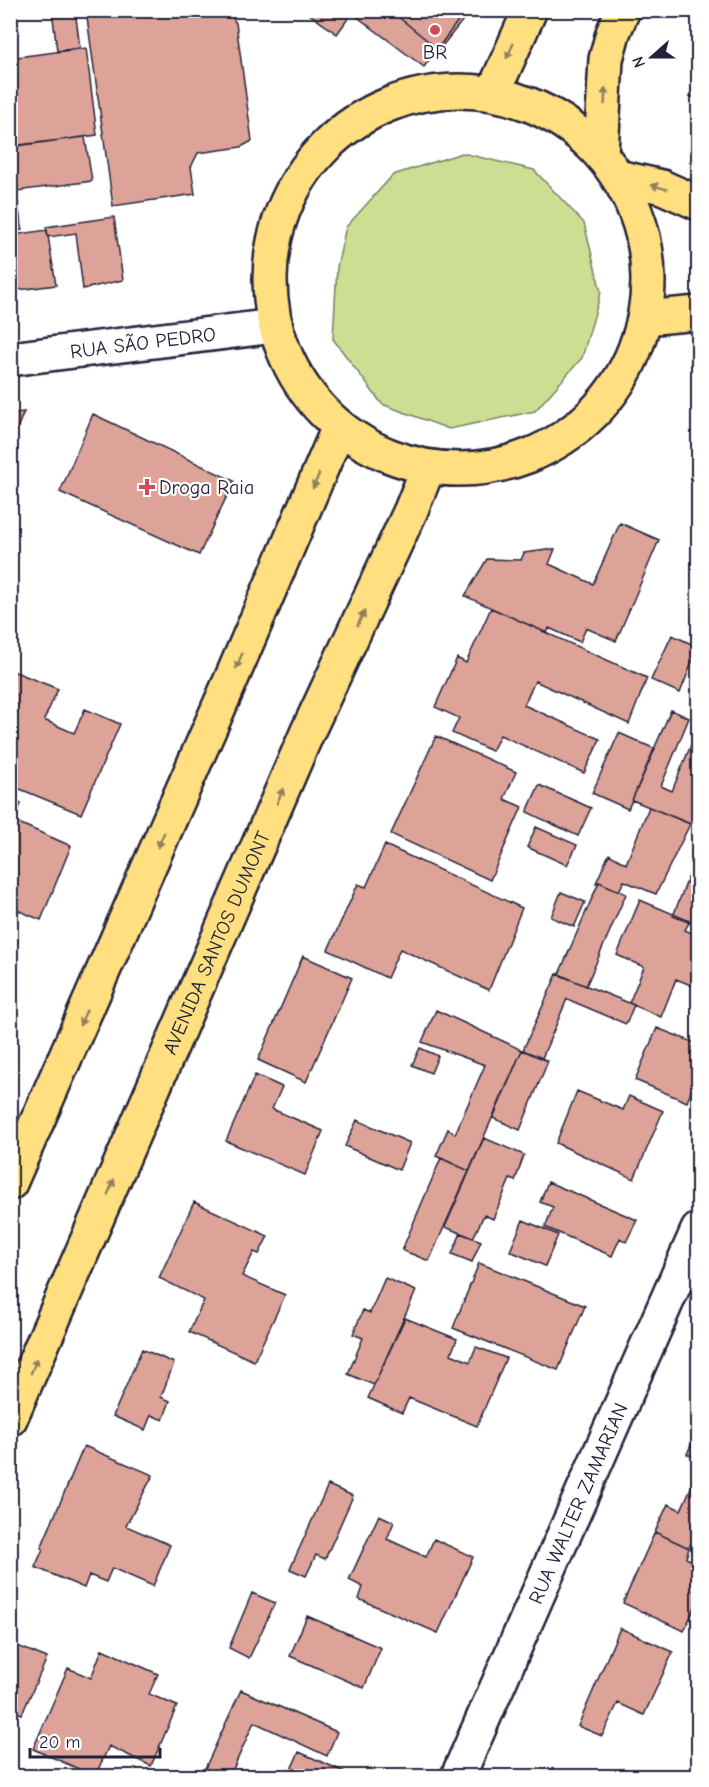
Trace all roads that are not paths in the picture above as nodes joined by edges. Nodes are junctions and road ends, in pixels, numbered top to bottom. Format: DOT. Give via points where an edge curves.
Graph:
graph roads {
  1 [pos="530,10"];
  2 [pos="623,10"];
  3 [pos="493,93"];
  4 [pos="610,166"];
  5 [pos="699,203"];
  6 [pos="699,313"];
  7 [pos="645,318"];
  8 [pos="275,326"];
  9 [pos="10,359"];
  10 [pos="339,428"];
  11 [pos="428,468"];
  12 [pos="10,1184"];
  13 [pos="699,1230"];
  14 [pos="10,1419"];
  15 [pos="458,1776"];
  1 -- 3 [label="main road, one-way"];
  4 -- 2 [label="main road, one-way" via="606,58"];
  3 -- 4 [label="main road" via="533,105 570,126"];
  3 -- 8 [label="main road" via="430,92 370,112 320,150 286,202 270,262"];
  5 -- 4 [label="main road, one-way"];
  4 -- 7 [label="main road" via="639,221 648,269"];
  6 -- 7 [label="main road"];
  7 -- 11 [label="main road" via="625,373 590,419 542,452 486,469"];
  8 -- 9 [label="street, RUA SÃO PEDRO"];
  8 -- 10 [label="main road" via="298,381"];
  10 -- 11 [label="main road" via="380,454"];
  10 -- 12 [label="main road, one-way"];
  14 -- 11 [label="main road, AVENIDA SANTOS DUMONT, one-way" via="307,733"];
  13 -- 15 [label="street, RUA WALTER ZAMARIAN"];
}
